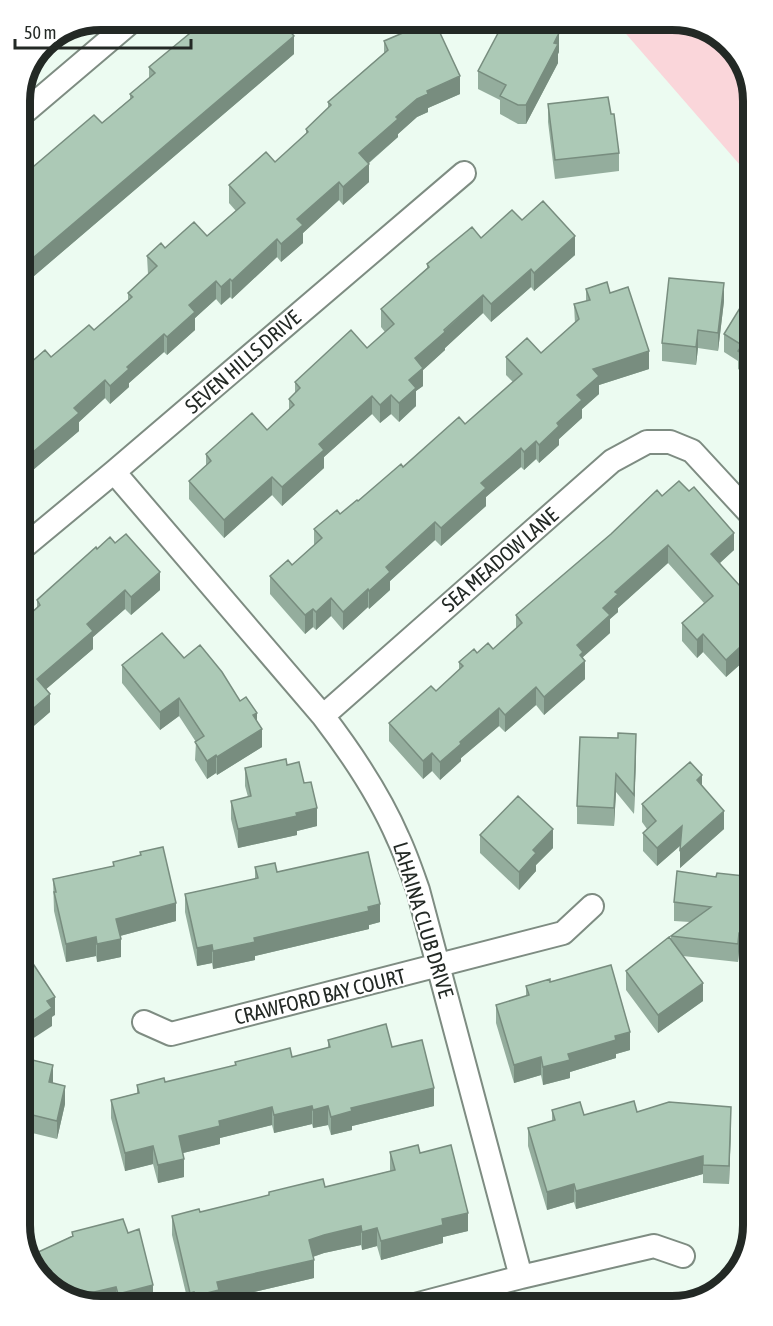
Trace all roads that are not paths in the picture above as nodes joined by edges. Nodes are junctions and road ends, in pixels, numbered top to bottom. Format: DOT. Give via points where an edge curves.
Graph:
graph roads {
  1 [pos="121,30"];
  2 [pos="30,108"];
  3 [pos="464,172"];
  4 [pos="114,472"];
  5 [pos="743,506"];
  6 [pos="30,542"];
  7 [pos="323,716"];
  8 [pos="592,906"];
  9 [pos="439,967"];
  10 [pos="144,1022"];
  11 [pos="682,1257"];
  12 [pos="521,1277"];
  13 [pos="449,1296"];
  1 -- 2 [label="street"];
  3 -- 4 [label="street, SEVEN HILLS DRIVE"];
  4 -- 6 [label="street, SEVEN HILLS DRIVE"];
  4 -- 7 [label="street, LAHAINA CLUB DRIVE"];
  5 -- 7 [label="street, SEA MEADOW LANE" via="692,451 670,442 647,442 612,461"];
  7 -- 9 [label="street, LAHAINA CLUB DRIVE" via="373,789 398,838 418,890"];
  8 -- 9 [label="street, CRAWFORD BAY COURT" via="563,933"];
  9 -- 10 [label="street, CRAWFORD BAY COURT" via="171,1034"];
  9 -- 12 [label="street, LAHAINA CLUB DRIVE"];
  11 -- 12 [label="street" via="654,1246"];
  12 -- 13 [label="street"];
}
